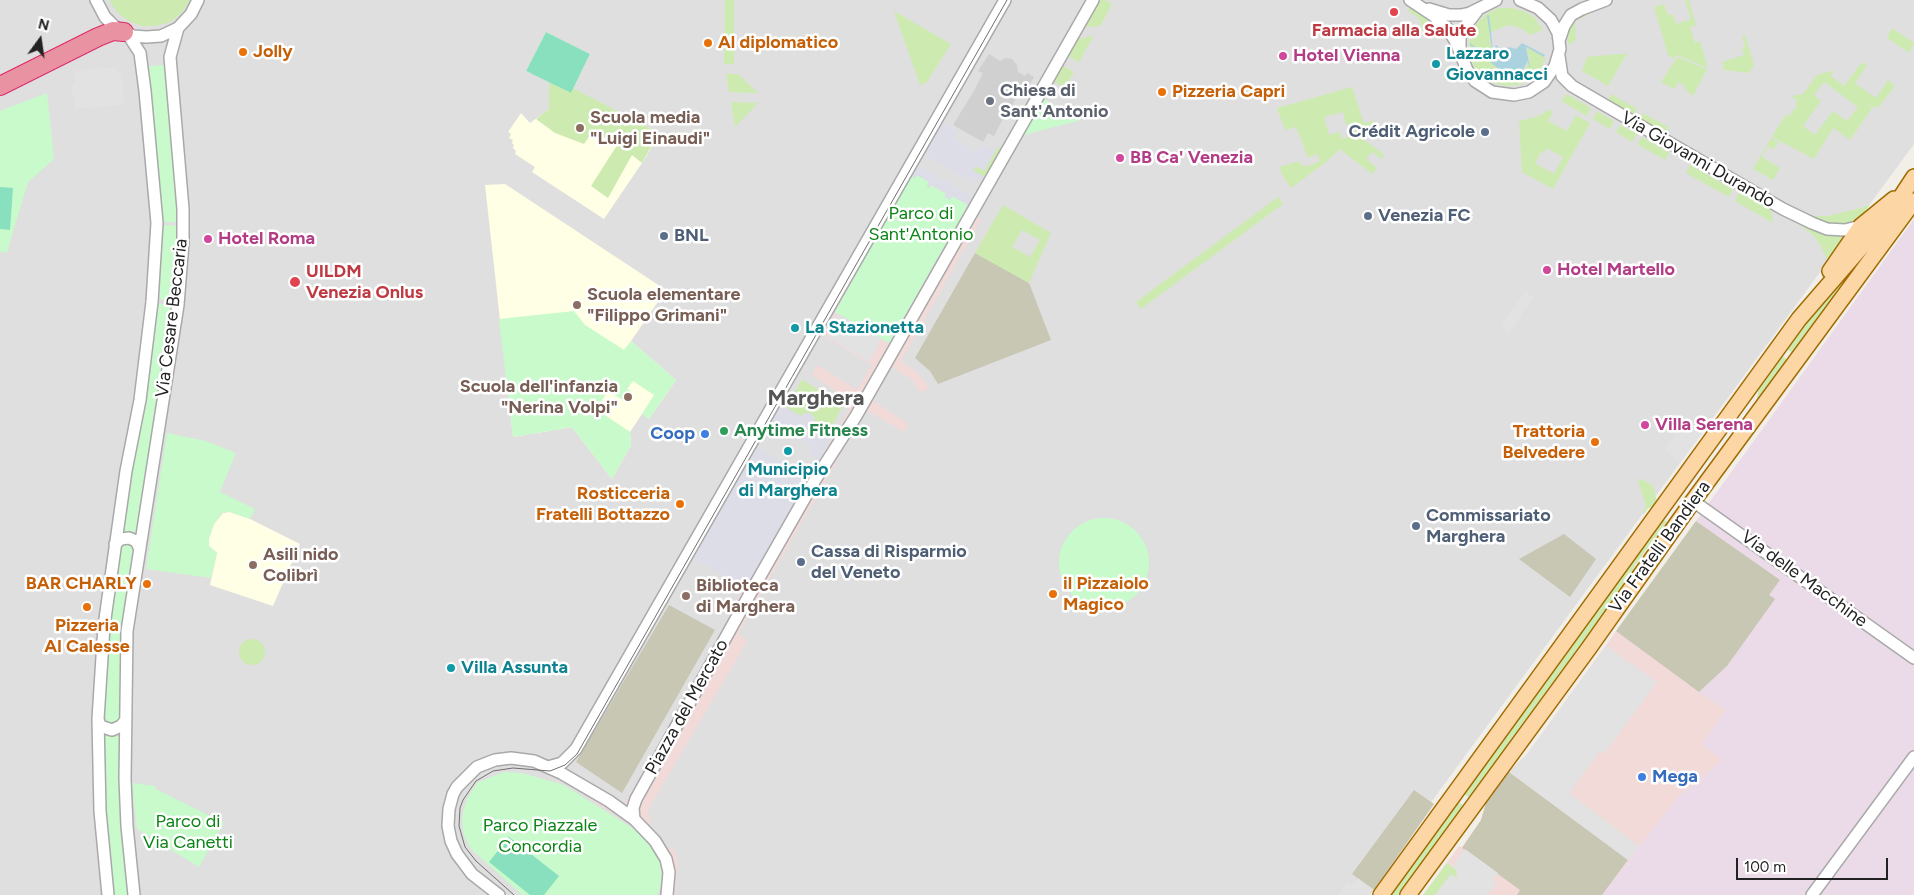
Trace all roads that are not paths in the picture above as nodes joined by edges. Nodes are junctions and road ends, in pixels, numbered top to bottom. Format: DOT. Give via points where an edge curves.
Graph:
graph roads {
  1 [pos="87,0"];
  2 [pos="198,0"];
  3 [pos="1004,0"];
  4 [pos="1094,0"];
  5 [pos="1411,0"];
  6 [pos="1496,0"];
  7 [pos="1520,0"];
  8 [pos="1606,0"];
  9 [pos="98,4"];
  10 [pos="1423,7"];
  11 [pos="1479,9"];
  12 [pos="178,28"];
  13 [pos="1450,32"];
  14 [pos="125,33"];
  15 [pos="1560,38"];
  16 [pos="1460,51"];
  17 [pos="1559,56"];
  18 [pos="0,86"];
  19 [pos="1914,177"];
  20 [pos="1909,195"];
  21 [pos="1861,226"];
  22 [pos="1800,319"];
  23 [pos="1676,488"];
  24 [pos="1693,500"];
  25 [pos="115,544"];
  26 [pos="140,549"];
  27 [pos="1914,658"];
  28 [pos="98,719"];
  29 [pos="125,721"];
  30 [pos="1914,757"];
  31 [pos="548,767"];
  32 [pos="634,819"];
  33 [pos="108,895"];
  34 [pos="134,895"];
  35 [pos="498,895"];
  36 [pos="667,895"];
  37 [pos="1381,895"];
  38 [pos="1408,895"];
  39 [pos="1812,895"];
  1 -- 9 [label="street, Via Cesare Beccaria"];
  2 -- 12 [label="street"];
  3 -- 31 [label="street" via="576,749 562,763"];
  4 -- 32 [label="street, Piazza del Mercato" via="756,584 636,799"];
  5 -- 10 [label="street"];
  6 -- 11 [label="street"];
  7 -- 15 [label="street" via="1542,11"];
  8 -- 15 [label="street" via="1571,16"];
  9 -- 14 [label="street, Via Cesare Beccaria" via="112,24"];
  10 -- 11 [label="street" via="1457,16"];
  10 -- 13 [label="street"];
  11 -- 13 [label="street"];
  11 -- 16 [label="street" via="1461,34"];
  12 -- 14 [label="street" via="151,37"];
  12 -- 26 [label="street, Via Cesare Beccaria" via="170,57 182,185 183,242 178,305"];
  13 -- 16 [label="street"];
  14 -- 18 [label="highway" via="113,31 98,37"];
  14 -- 25 [label="street, Via Cesare Beccaria" via="140,53 157,224 152,302 140,400"];
  15 -- 17 [label="street"];
  16 -- 17 [label="street" via="1467,70 1479,84 1492,92 1514,95 1528,92 1544,82"];
  17 -- 21 [label="street, Via Giovanni Durando" via="1562,76 1572,86 1783,210 1828,228 1845,230"];
  19 -- 20 [label="main road, Via Fratelli Bandiera"];
  20 -- 21 [label="main road, Via Fratelli Bandiera"];
  20 -- 22 [label="main road, Via Fratelli Bandiera"];
  20 -- 24 [label="main road, Via Fratelli Bandiera"];
  21 -- 22 [label="main road, Via Fratelli Bandiera"];
  22 -- 23 [label="main road, Via Fratelli Bandiera"];
  23 -- 24 [label="main road"];
  23 -- 37 [label="main road, Via Fratelli Bandiera"];
  24 -- 27 [label="street, Via delle Macchine"];
  24 -- 38 [label="main road, Via Fratelli Bandiera"];
  25 -- 26 [label="street" via="129,538"];
  25 -- 28 [label="street, Via Cesare Beccaria" via="104,626"];
  26 -- 29 [label="street, Via Cesare Beccaria" via="126,631"];
  28 -- 29 [label="street" via="100,726 112,730"];
  28 -- 33 [label="street, Via Cesare Beccaria" via="100,811"];
  29 -- 34 [label="street, Via Cesare Beccaria" via="127,826"];
  30 -- 39 [label="street"];
  31 -- 32 [label="street"];
  31 -- 35 [label="street" via="522,758 495,760 477,767 453,794 448,826 451,841 472,874"];
  32 -- 36 [label="street" via="664,854 669,868"];
}
